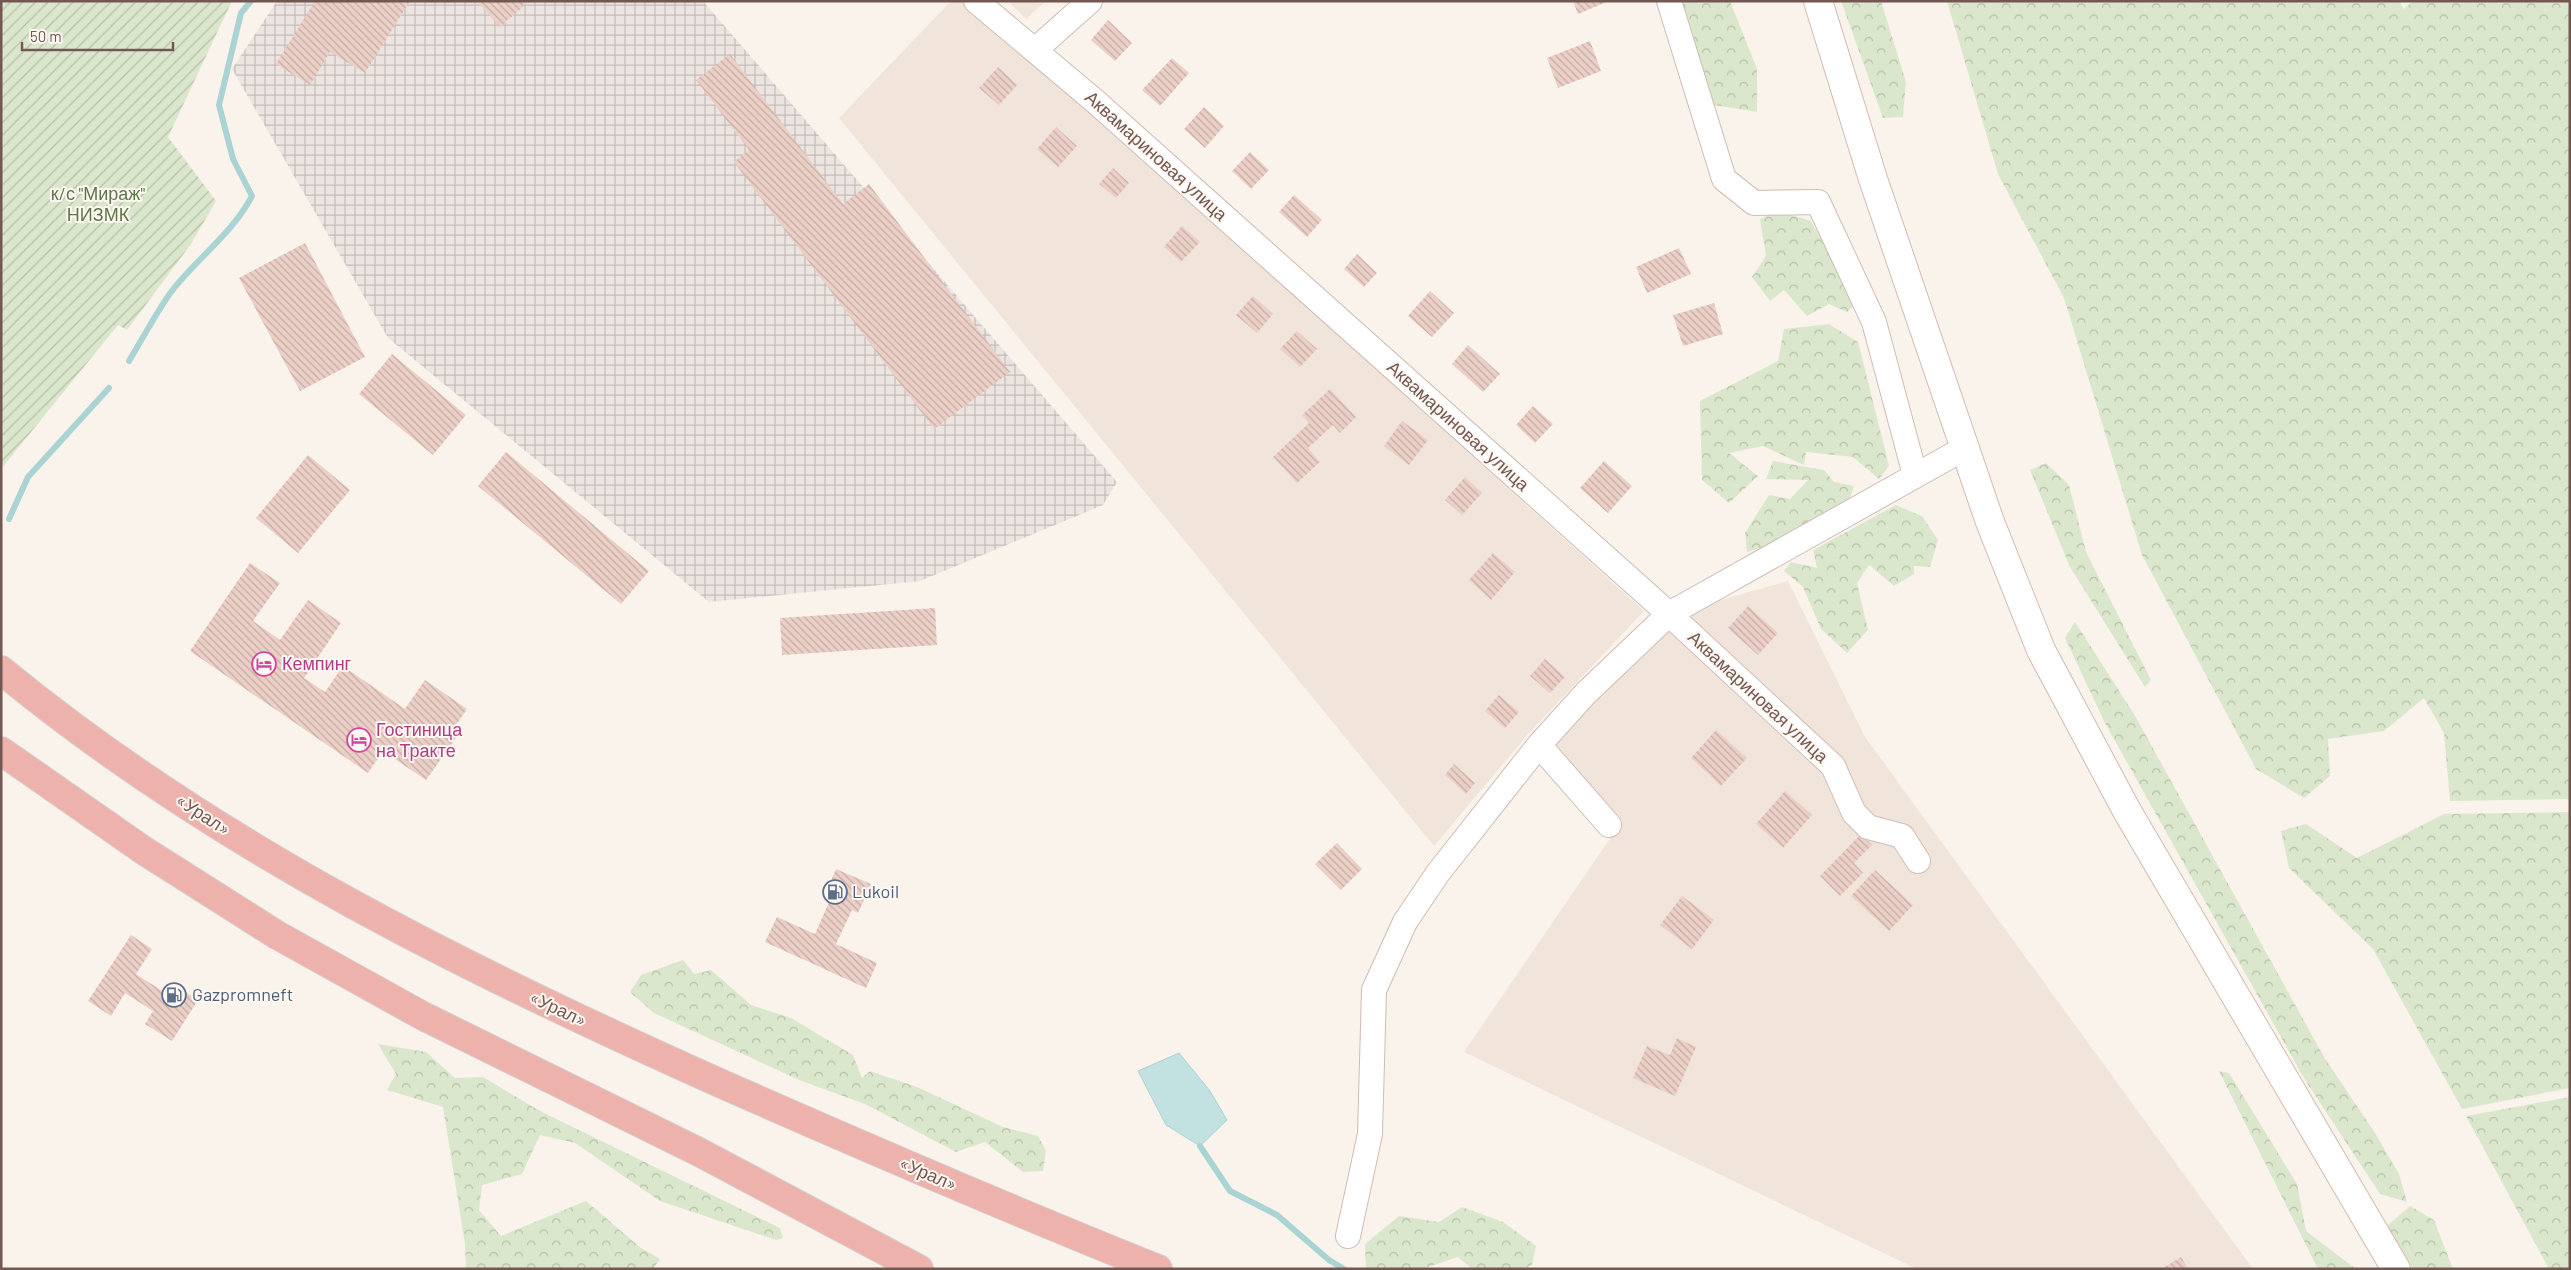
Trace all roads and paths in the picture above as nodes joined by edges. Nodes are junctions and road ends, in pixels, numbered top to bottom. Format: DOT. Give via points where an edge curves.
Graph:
graph roads {
  1 [pos="976,1"];
  2 [pos="1090,1"];
  3 [pos="1669,1"];
  4 [pos="1818,1"];
  5 [pos="1035,50"];
  6 [pos="1965,448"];
  7 [pos="1915,475"];
  8 [pos="1669,614"];
  9 [pos="1,670"];
  10 [pos="1539,745"];
  11 [pos="1,751"];
  12 [pos="1609,825"];
  13 [pos="1918,861"];
  14 [pos="1348,1236"];
  15 [pos="919,1269"];
  16 [pos="1158,1269"];
  17 [pos="2396,1269"];
  1 -- 5 [label="street, Аквамариновая улица"];
  2 -- 5 [label="street"];
  3 -- 7 [label="street" via="1724,179 1754,203 1818,202 1874,322"];
  4 -- 6 [label="main road" via="1873,178"];
  5 -- 8 [label="street, Аквамариновая улица"];
  6 -- 7 [label="street"];
  6 -- 17 [label="main road" via="1990,522 2041,650 2127,811"];
  7 -- 8 [label="street"];
  8 -- 10 [label="street" via="1586,693"];
  8 -- 13 [label="street, Аквамариновая улица" via="1832,766 1854,813 1868,827 1902,836"];
  9 -- 16 [label="highway, «Урал»" via="98,743 214,823 459,961 672,1062 878,1153"];
  10 -- 12 [label="street"];
  10 -- 14 [label="street" via="1438,872 1405,922 1374,990 1370,1134"];
  11 -- 15 [label="highway" via="143,850 286,940 423,1016 699,1152"];
}
